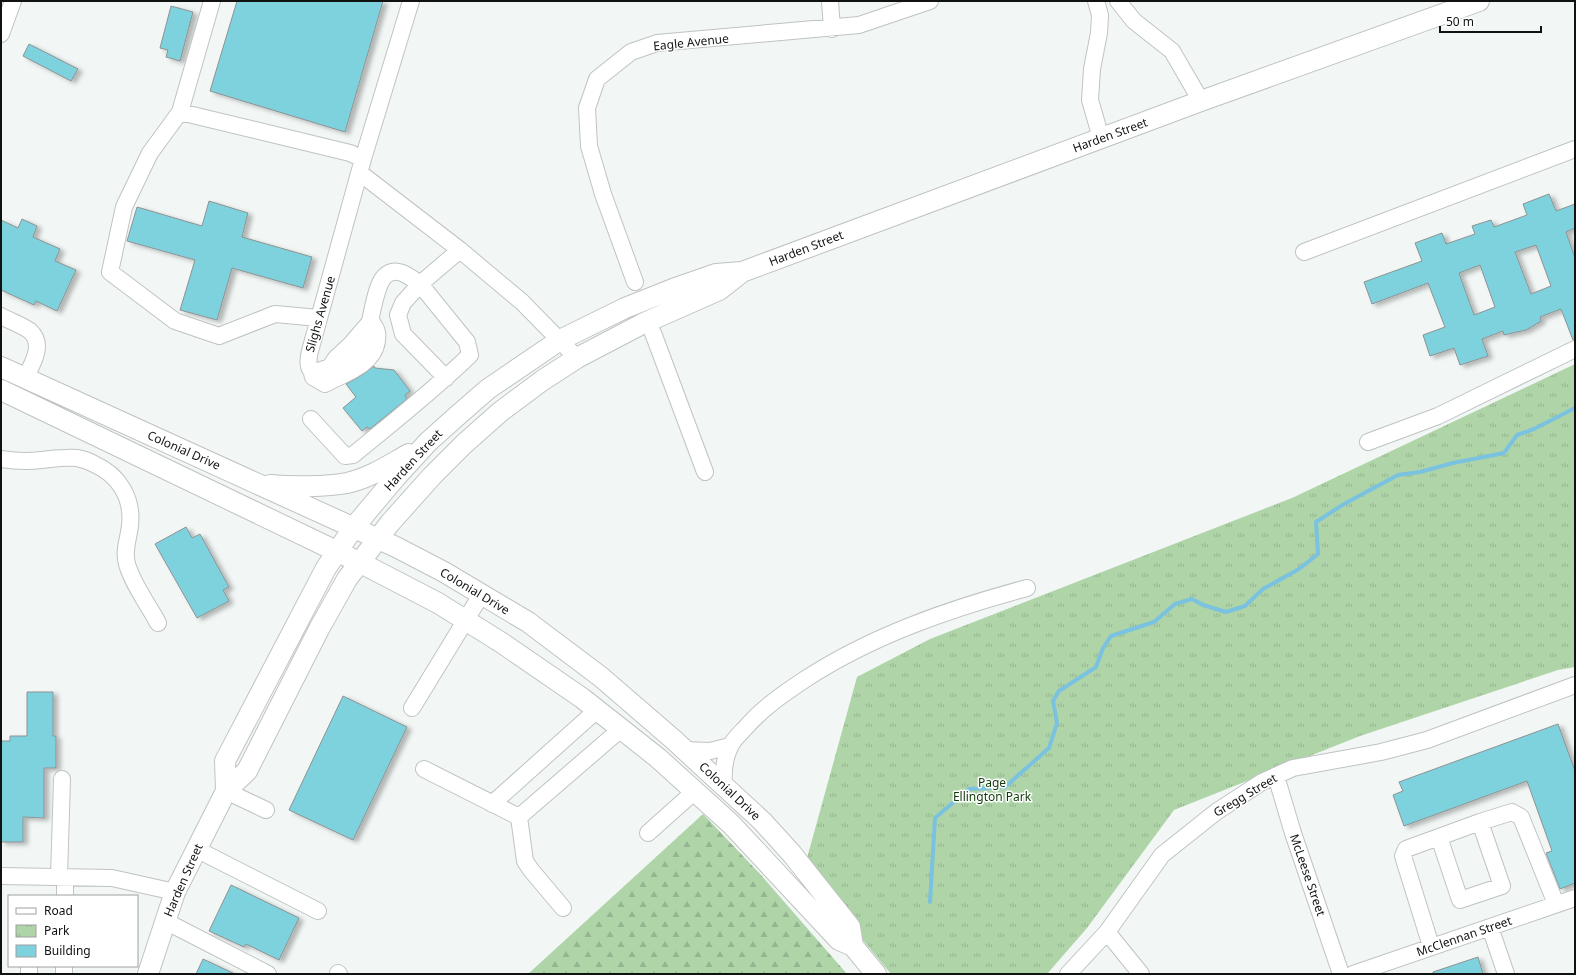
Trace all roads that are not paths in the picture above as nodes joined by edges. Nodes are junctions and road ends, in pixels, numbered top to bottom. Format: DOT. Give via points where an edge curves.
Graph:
graph roads {
  1 [pos="13,1"];
  2 [pos="212,1"];
  3 [pos="411,1"];
  4 [pos="830,1"];
  5 [pos="930,1"];
  6 [pos="1096,1"];
  7 [pos="1118,1"];
  8 [pos="1479,1"];
  9 [pos="2,27"];
  10 [pos="832,28"];
  11 [pos="1201,101"];
  12 [pos="180,112"];
  13 [pos="1101,138"];
  14 [pos="1575,149"];
  15 [pos="361,166"];
  16 [pos="460,250"];
  17 [pos="1304,252"];
  18 [pos="742,272"];
  19 [pos="414,279"];
  20 [pos="635,282"];
  21 [pos="1,316"];
  22 [pos="319,318"];
  23 [pos="654,336"];
  24 [pos="560,340"];
  25 [pos="1575,349"];
  26 [pos="577,358"];
  27 [pos="1,367"];
  28 [pos="25,378"];
  29 [pos="446,378"];
  30 [pos="1,390"];
  31 [pos="311,419"];
  32 [pos="428,442"];
  33 [pos="1368,442"];
  34 [pos="1,459"];
  35 [pos="705,472"];
  36 [pos="259,484"];
  37 [pos="354,527"];
  38 [pos="377,538"];
  39 [pos="337,551"];
  40 [pos="359,562"];
  41 [pos="1027,588"];
  42 [pos="482,595"];
  43 [pos="467,621"];
  44 [pos="158,623"];
  45 [pos="1574,688"];
  46 [pos="412,708"];
  47 [pos="597,710"];
  48 [pos="621,729"];
  49 [pos="730,746"];
  50 [pos="684,750"];
  51 [pos="424,768"];
  52 [pos="1276,776"];
  53 [pos="62,779"];
  54 [pos="724,786"];
  55 [pos="226,790"];
  56 [pos="695,791"];
  57 [pos="492,804"];
  58 [pos="266,810"];
  59 [pos="519,817"];
  60 [pos="1480,822"];
  61 [pos="648,833"];
  62 [pos="1439,837"];
  63 [pos="196,849"];
  64 [pos="1,876"];
  65 [pos="62,877"];
  66 [pos="175,892"];
  67 [pos="65,895"];
  68 [pos="1575,898"];
  69 [pos="1556,904"];
  70 [pos="562,908"];
  71 [pos="318,912"];
  72 [pos="165,921"];
  73 [pos="1490,927"];
  74 [pos="1107,932"];
  75 [pos="853,946"];
  76 [pos="1431,946"];
  77 [pos="148,974"];
  78 [pos="268,974"];
  79 [pos="876,974"];
  80 [pos="1068,974"];
  81 [pos="1141,974"];
  82 [pos="1341,974"];
  83 [pos="1353,974"];
  84 [pos="1506,974"];
  1 -- 9 [label="street"];
  2 -- 12 [label="street"];
  3 -- 15 [label="street, Slighs Avenue"];
  4 -- 10 [label="street"];
  5 -- 10 [label="street, Eagle Avenue" via="859,25"];
  6 -- 13 [label="street" via="1100,15 1099,33 1092,69 1090,100"];
  7 -- 11 [label="street" via="1134,21 1172,52"];
  8 -- 11 [label="main road, Harden Street"];
  10 -- 20 [label="street, Eagle Avenue" via="657,43 631,52 597,79 587,108 589,146 603,194"];
  11 -- 13 [label="main road, Harden Street"];
  12 -- 15 [label="street" via="350,153"];
  12 -- 22 [label="street" via="150,153 124,207 110,272 175,321 219,336 275,314"];
  13 -- 18 [label="main road, Harden Street"];
  14 -- 17 [label="street"];
  15 -- 16 [label="street"];
  15 -- 22 [label="street, Slighs Avenue"];
  16 -- 19 [label="street"];
  16 -- 24 [label="street" via="522,302"];
  18 -- 24 [label="main road, Harden Street" via="716,274 673,289 625,308"];
  18 -- 26 [label="main road, Harden Street" via="719,290 642,324"];
  19 -- 22 [label="street, Slighs Avenue" via="401,272 385,275 378,289 362,346 349,360 327,375 315,374 309,368 307,360"];
  19 -- 29 [label="street" via="398,315 403,334"];
  19 -- 29 [label="street" via="467,342 470,355"];
  21 -- 28 [label="street" via="30,331 36,342 36,356"];
  23 -- 35 [label="street"];
  24 -- 26 [label="street"];
  24 -- 32 [label="main road, Harden Street" via="488,389"];
  25 -- 33 [label="street" via="1438,416"];
  26 -- 38 [label="main road, Harden Street" via="500,412 464,444"];
  27 -- 28 [label="main road, Colonial Drive"];
  28 -- 36 [label="main road, Colonial Drive"];
  29 -- 31 [label="street" via="353,454 345,456"];
  30 -- 39 [label="main road, Colonial Drive"];
  32 -- 36 [label="main road" via="378,472 347,483 290,486"];
  32 -- 37 [label="main road, Harden Street"];
  34 -- 44 [label="street" via="28,461 77,458 100,467 117,480 131,508 125,555 127,563 134,581"];
  36 -- 37 [label="main road, Colonial Drive"];
  37 -- 38 [label="main road, Colonial Drive"];
  37 -- 39 [label="main road, Harden Street"];
  38 -- 40 [label="main road, Harden Street"];
  38 -- 42 [label="main road, Colonial Drive" via="444,572"];
  39 -- 40 [label="main road, Colonial Drive"];
  39 -- 55 [label="main road, Harden Street" via="300,615 225,761"];
  40 -- 43 [label="main road, Colonial Drive"];
  40 -- 55 [label="main road, Harden Street" via="319,629 247,771"];
  41 -- 49 [label="street" via="922,622 885,636 840,658 782,694 760,712"];
  42 -- 43 [label="street"];
  42 -- 50 [label="main road, Colonial Drive" via="528,622 602,677"];
  43 -- 46 [label="street"];
  43 -- 47 [label="main road, Colonial Drive"];
  45 -- 52 [label="street, Gregg Street" via="1428,740 1381,752 1293,768"];
  47 -- 48 [label="main road, Colonial Drive"];
  47 -- 57 [label="street"];
  48 -- 56 [label="main road, Colonial Drive"];
  48 -- 59 [label="street"];
  49 -- 50 [label="street" via="710,751"];
  49 -- 54 [label="street" via="723,767"];
  50 -- 54 [label="main road, Colonial Drive"];
  51 -- 57 [label="street"];
  52 -- 74 [label="street, Gregg Street" via="1262,782 1216,812 1162,855"];
  52 -- 82 [label="street, McLeese Street"];
  53 -- 65 [label="street"];
  54 -- 75 [label="main road, Colonial Drive" via="762,821 792,854 850,927"];
  55 -- 58 [label="street"];
  55 -- 63 [label="main road, Harden Street"];
  56 -- 61 [label="street"];
  56 -- 75 [label="main road, Colonial Drive" via="731,824 839,940"];
  57 -- 59 [label="street"];
  59 -- 70 [label="street" via="525,861"];
  60 -- 62 [label="street"];
  60 -- 62 [label="street" via="1502,886 1460,900"];
  60 -- 69 [label="street" via="1512,812 1521,817"];
  62 -- 76 [label="street" via="1406,849 1403,856"];
  63 -- 66 [label="main road, Harden Street"];
  63 -- 71 [label="street"];
  64 -- 65 [label="street"];
  65 -- 66 [label="street" via="112,878"];
  65 -- 67 [label="street"];
  66 -- 72 [label="main road, Harden Street"];
  68 -- 69 [label="street, McClennan Street"];
  69 -- 73 [label="street, McClennan Street"];
  72 -- 77 [label="main road, Harden Street"];
  72 -- 78 [label="street"];
  73 -- 76 [label="street, McClennan Street"];
  73 -- 84 [label="street"];
  74 -- 80 [label="street, Gregg Street"];
  74 -- 81 [label="street"];
  75 -- 79 [label="main road, Colonial Drive"];
  76 -- 83 [label="street, McClennan Street"];
}
